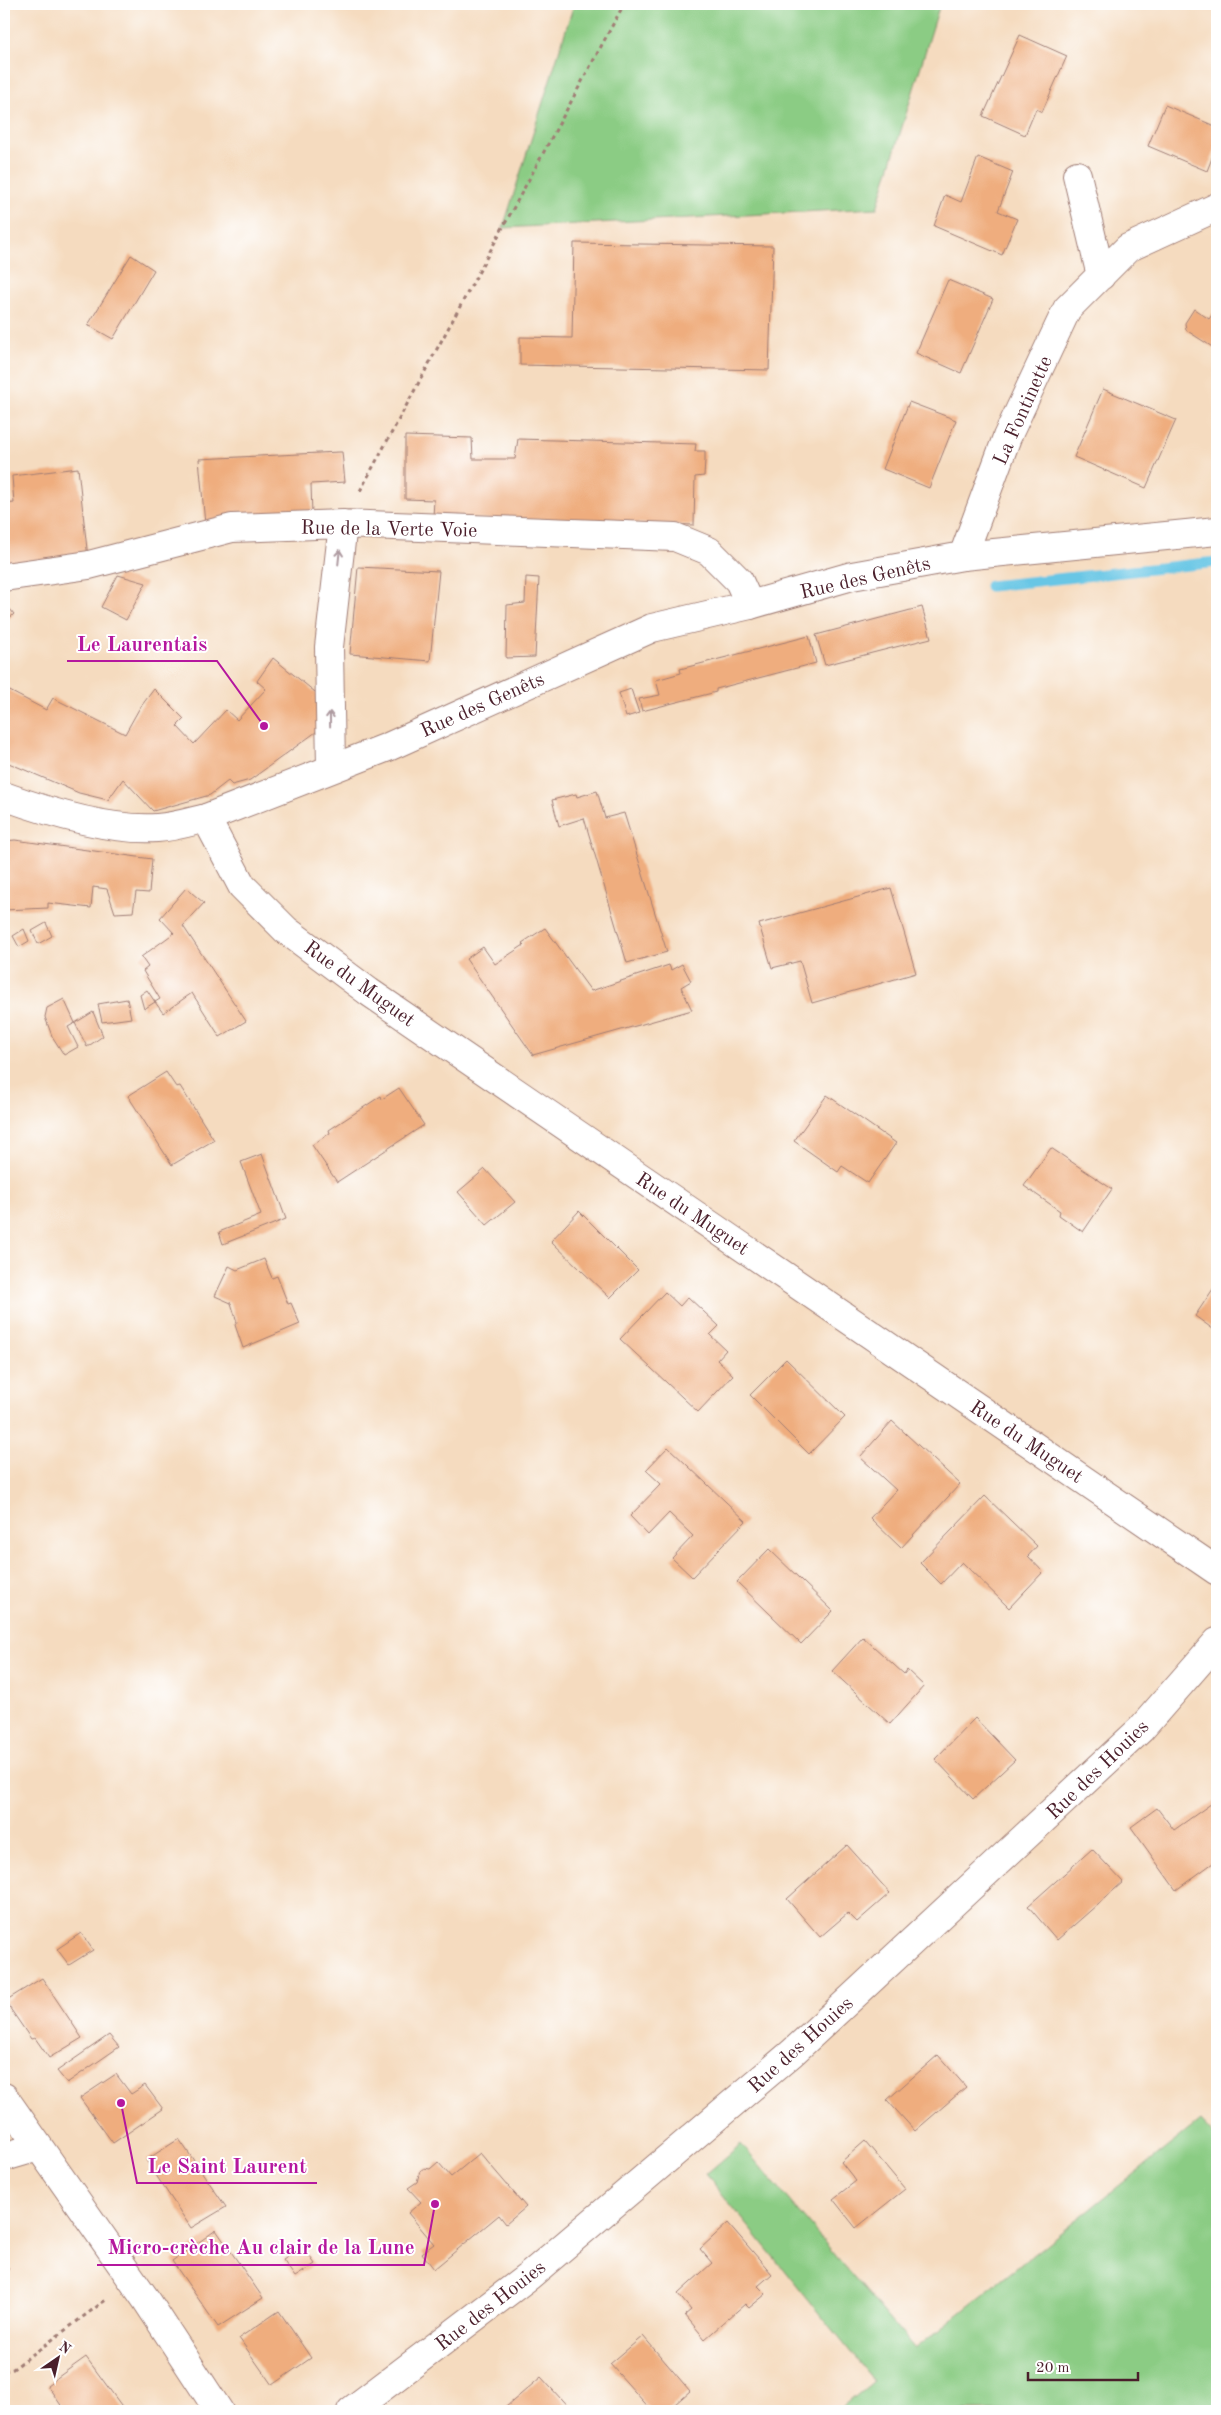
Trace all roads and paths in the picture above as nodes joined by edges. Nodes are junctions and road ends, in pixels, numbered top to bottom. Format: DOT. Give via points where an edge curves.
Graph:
graph roads {
  1 [pos="624,4"];
  2 [pos="1077,175"];
  3 [pos="1217,207"];
  4 [pos="1100,276"];
  5 [pos="343,524"];
  6 [pos="1217,531"];
  7 [pos="963,556"];
  8 [pos="4,577"];
  9 [pos="750,605"];
  10 [pos="331,768"];
  11 [pos="4,796"];
  12 [pos="206,818"];
  13 [pos="1217,1571"];
  14 [pos="1217,1642"];
  15 [pos="4,2097"];
  16 [pos="38,2147"];
  17 [pos="4,2157"];
  18 [pos="132,2280"];
  19 [pos="4,2371"];
  20 [pos="218,2411"];
  21 [pos="351,2411"];
  1 -- 5 [label="path"];
  2 -- 4 [label="street"];
  3 -- 4 [label="street, La Fontinette" via="1128,248"];
  4 -- 7 [label="street, La Fontinette" via="1067,309 1007,437"];
  5 -- 8 [label="street, Rue de la Verte Voie" via="232,528 90,565"];
  5 -- 9 [label="street, Rue de la Verte Voie" via="676,537 709,551 739,582"];
  10 -- 5 [label="street, one-way" via="329,647"];
  6 -- 7 [label="street, Rue des Genêts"];
  7 -- 9 [label="street, Rue des Genêts" via="852,576"];
  9 -- 10 [label="street, Rue des Genêts" via="652,628 388,747"];
  10 -- 12 [label="street, Rue des Genêts"];
  11 -- 12 [label="street, Rue des Genêts" via="66,816 133,827 181,825"];
  12 -- 13 [label="street, Rue du Muguet" via="242,886 286,930 354,980"];
  14 -- 21 [label="street, Rue des Houies" via="1141,1729 792,2053 528,2276"];
  15 -- 16 [label="street"];
  16 -- 17 [label="street"];
  16 -- 18 [label="street"];
  18 -- 19 [label="path" via="13,2369"];
  18 -- 20 [label="street"];
}
